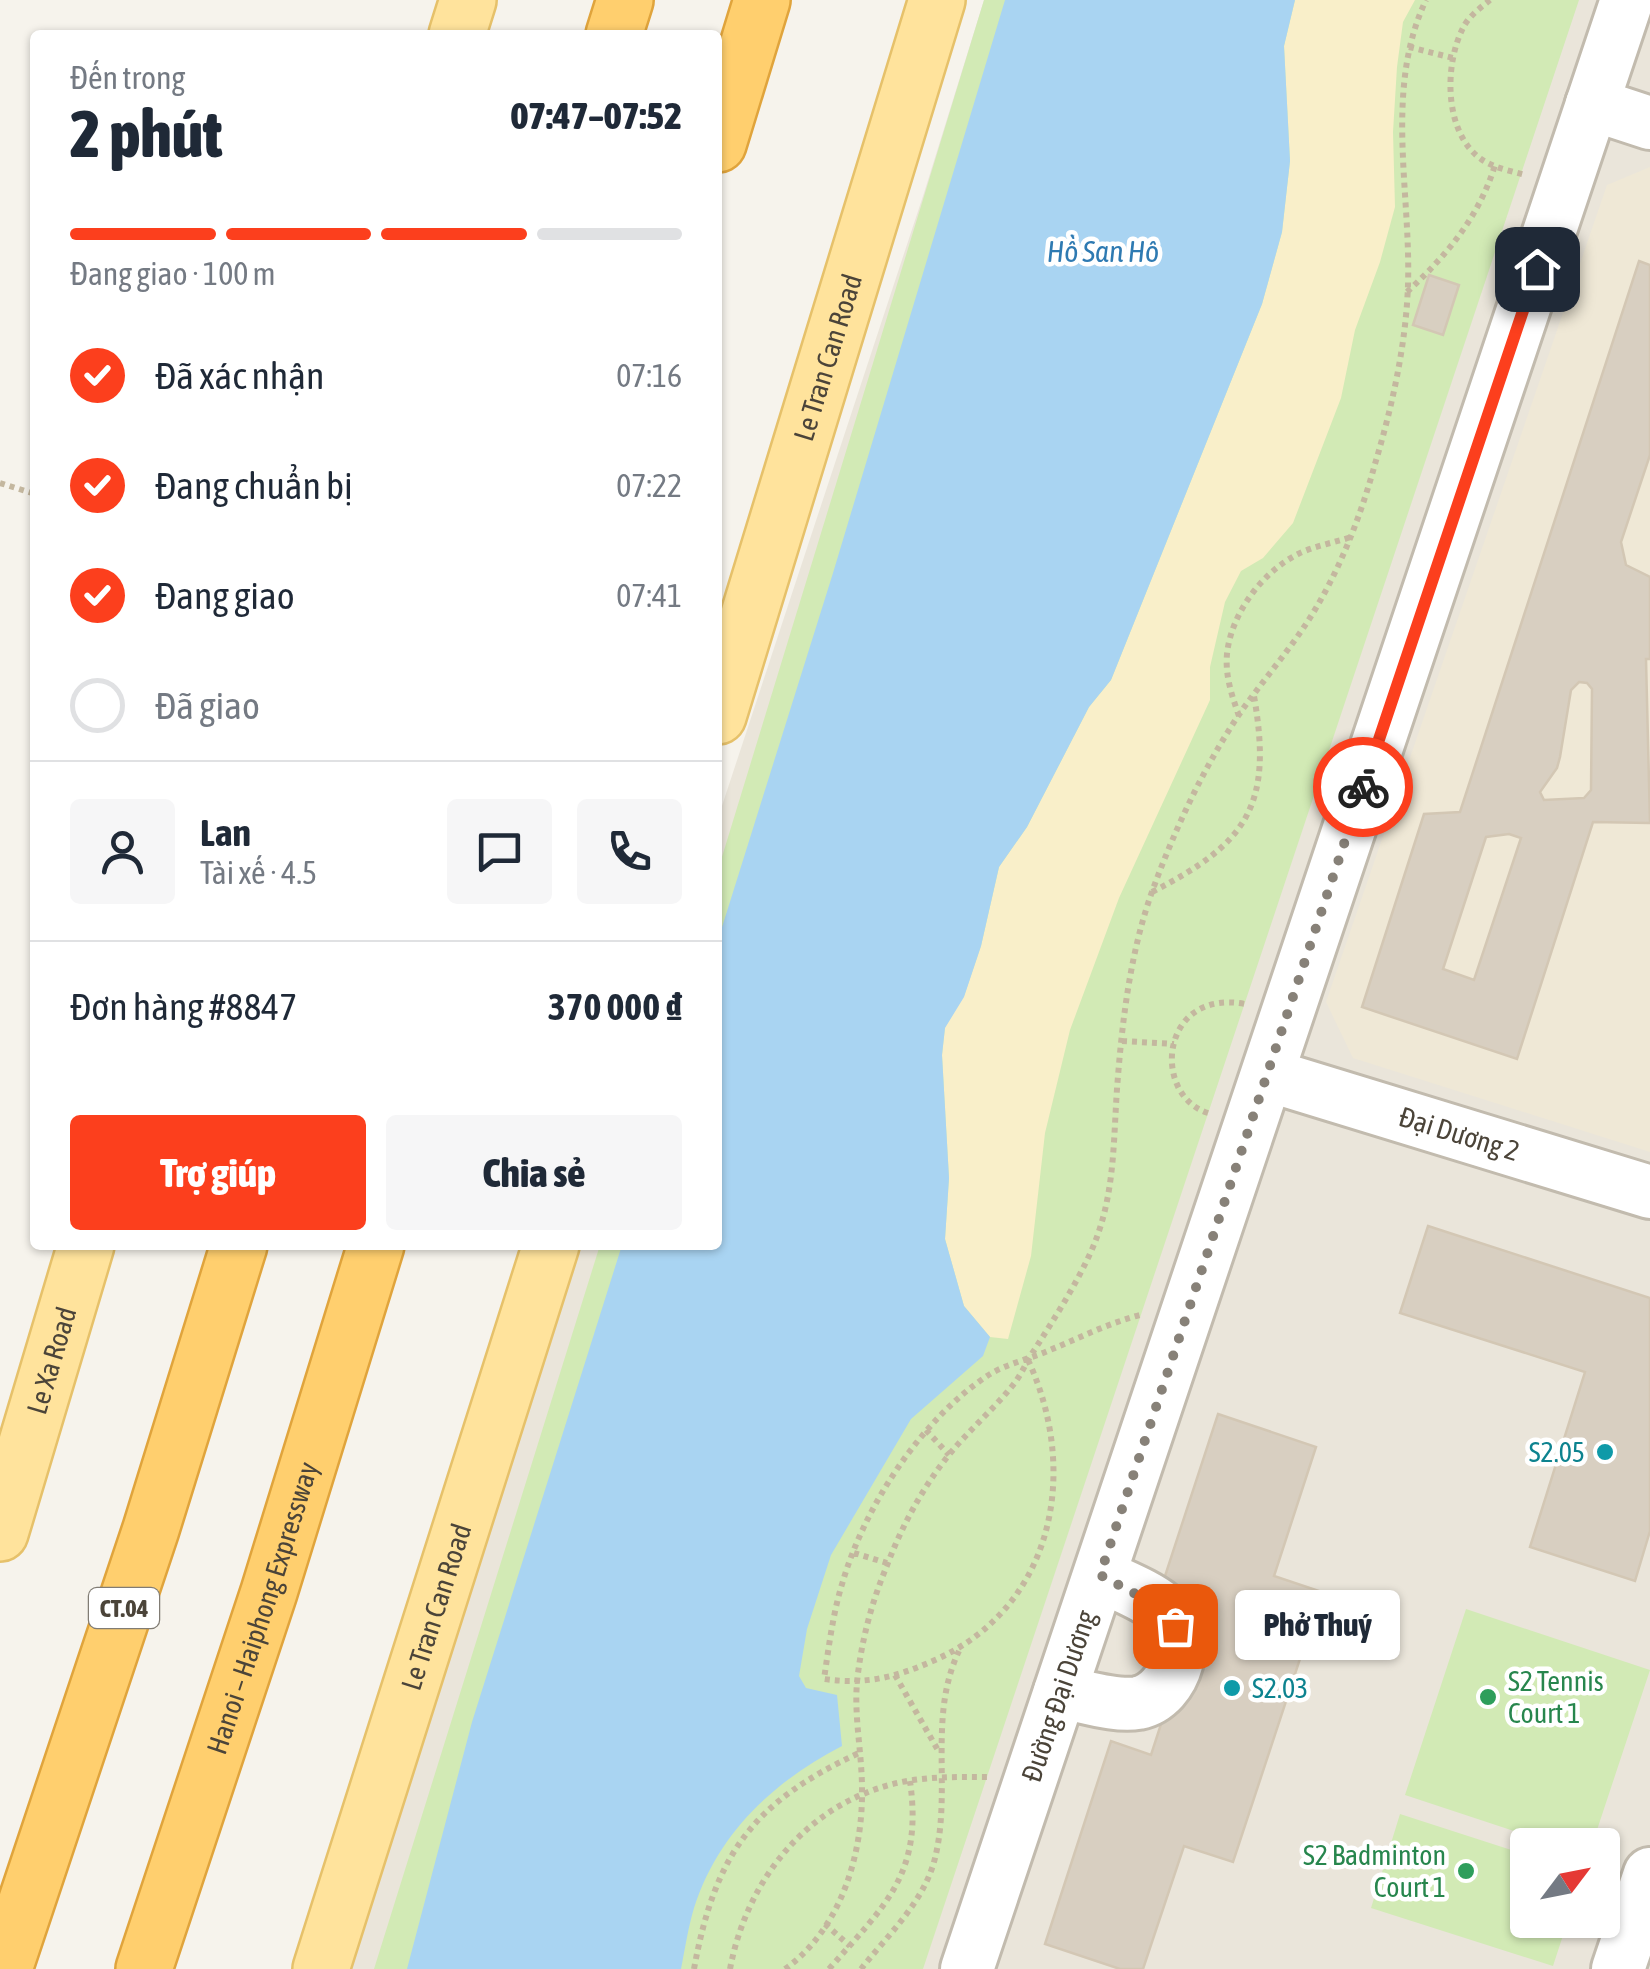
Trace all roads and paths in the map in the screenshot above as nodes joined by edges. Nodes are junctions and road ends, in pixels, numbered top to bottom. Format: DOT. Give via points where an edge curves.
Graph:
graph roads {
  1 [pos="468,0"];
  2 [pos="625,0"];
  3 [pos="762,0"];
  4 [pos="937,0"];
  5 [pos="1426,0"];
  6 [pos="1490,0"];
  7 [pos="1627,0"];
  8 [pos="459,30"];
  9 [pos="616,30"];
  10 [pos="1409,47"];
  11 [pos="1453,58"];
  12 [pos="1592,104"];
  13 [pos="1650,124"];
  14 [pos="722,131"];
  15 [pos="1495,166"];
  16 [pos="1528,175"];
  17 [pos="1408,292"];
  18 [pos="0,483"];
  19 [pos="30,492"];
  20 [pos="1352,536"];
  21 [pos="1254,694"];
  22 [pos="722,698"];
  23 [pos="1239,716"];
  24 [pos="1152,892"];
  25 [pos="1251,1006"];
  26 [pos="1122,1042"];
  27 [pos="1174,1044"];
  28 [pos="1268,1075"];
  29 [pos="1216,1114"];
  30 [pos="1650,1192"];
  31 [pos="85,1250"];
  32 [pos="237,1250"];
  33 [pos="374,1250"];
  34 [pos="549,1250"];
  35 [pos="1150,1313"];
  36 [pos="1028,1360"];
  37 [pos="926,1430"];
  38 [pos="949,1455"];
  39 [pos="0,1534"];
  40 [pos="854,1553"];
  41 [pos="887,1564"];
  42 [pos="1100,1575"];
  43 [pos="960,1650"];
  44 [pos="895,1675"];
  45 [pos="857,1684"];
  46 [pos="1060,1692"];
  47 [pos="859,1753"];
  48 [pos="940,1754"];
  49 [pos="941,1776"];
  50 [pos="995,1777"];
  51 [pos="910,1781"];
  52 [pos="862,1795"];
  53 [pos="1650,1874"];
  54 [pos="825,1924"];
  55 [pos="850,1946"];
  56 [pos="4,1969"];
  57 [pos="144,1969"];
  58 [pos="321,1969"];
  59 [pos="694,1969"];
  60 [pos="730,1969"];
  61 [pos="785,1969"];
  62 [pos="829,1969"];
  63 [pos="861,1969"];
  64 [pos="967,1969"];
  65 [pos="1618,1969"];
  1 -- 8 [label="main road"];
  2 -- 9 [label="highway"];
  3 -- 14 [label="highway"];
  4 -- 22 [label="main road, Le Tran Can Road"];
  5 -- 10 [label="path"];
  6 -- 11 [label="path" via="1465,23"];
  7 -- 12 [label="street, Đường Đại Dương"];
  10 -- 11 [label="path"];
  10 -- 17 [label="path" via="1403,96"];
  11 -- 15 [label="path" via="1462,139"];
  12 -- 13 [label="street"];
  12 -- 28 [label="street, Đường Đại Dương"];
  15 -- 16 [label="path"];
  15 -- 17 [label="path" via="1471,220"];
  17 -- 20 [label="path" via="1390,410"];
  18 -- 19 [label="path"];
  20 -- 21 [label="path" via="1304,627"];
  20 -- 23 [label="path" via="1296,554 1246,602 1228,654 1228,683"];
  21 -- 23 [label="path"];
  21 -- 24 [label="path" via="1260,777 1240,828 1218,854"];
  23 -- 24 [label="path" via="1182,818"];
  24 -- 26 [label="path"];
  25 -- 27 [label="path" via="1201,1008 1184,1019"];
  26 -- 27 [label="path"];
  26 -- 36 [label="path" via="1108,1209 1089,1256"];
  27 -- 29 [label="path" via="1180,1088 1191,1104"];
  28 -- 30 [label="street, Đại Dương 2"];
  28 -- 42 [label="street, Đường Đại Dương"];
  31 -- 39 [label="main road, Le Xa Road"];
  32 -- 56 [label="highway, CT.04"];
  33 -- 57 [label="highway, Hanoi – Haiphong Expressway"];
  34 -- 58 [label="main road, Le Tran Can Road"];
  35 -- 36 [label="path" via="1115,1321"];
  36 -- 37 [label="path" via="990,1374"];
  36 -- 38 [label="path"];
  36 -- 43 [label="path" via="1049,1423 1054,1466 1044,1537 1017,1597"];
  37 -- 38 [label="path"];
  37 -- 40 [label="path" via="883,1493"];
  38 -- 41 [label="path"];
  40 -- 41 [label="path"];
  40 -- 45 [label="path" via="824,1679"];
  41 -- 45 [label="path"];
  42 -- 46 [label="street, Đường Đại Dương"];
  42 -- 46 [label="street" via="1164,1609 1179,1650 1171,1680 1142,1702 1128,1704"];
  43 -- 44 [label="path"];
  43 -- 48 [label="path" via="942,1701"];
  44 -- 45 [label="path"];
  44 -- 48 [label="path"];
  45 -- 47 [label="path"];
  46 -- 64 [label="street, Đường Đại Dương"];
  47 -- 52 [label="path"];
  47 -- 59 [label="path" via="786,1792 733,1850 702,1922"];
  48 -- 49 [label="path"];
  49 -- 50 [label="path"];
  49 -- 51 [label="path"];
  49 -- 63 [label="path" via="934,1861 924,1888"];
  51 -- 52 [label="path"];
  51 -- 55 [label="path" via="914,1812 902,1876"];
  52 -- 54 [label="path" via="859,1843 845,1892"];
  52 -- 60 [label="path" via="814,1824 767,1874 747,1907"];
  53 -- 65 [label="street"];
  54 -- 55 [label="path"];
  54 -- 61 [label="path"];
  55 -- 62 [label="path"];
}
